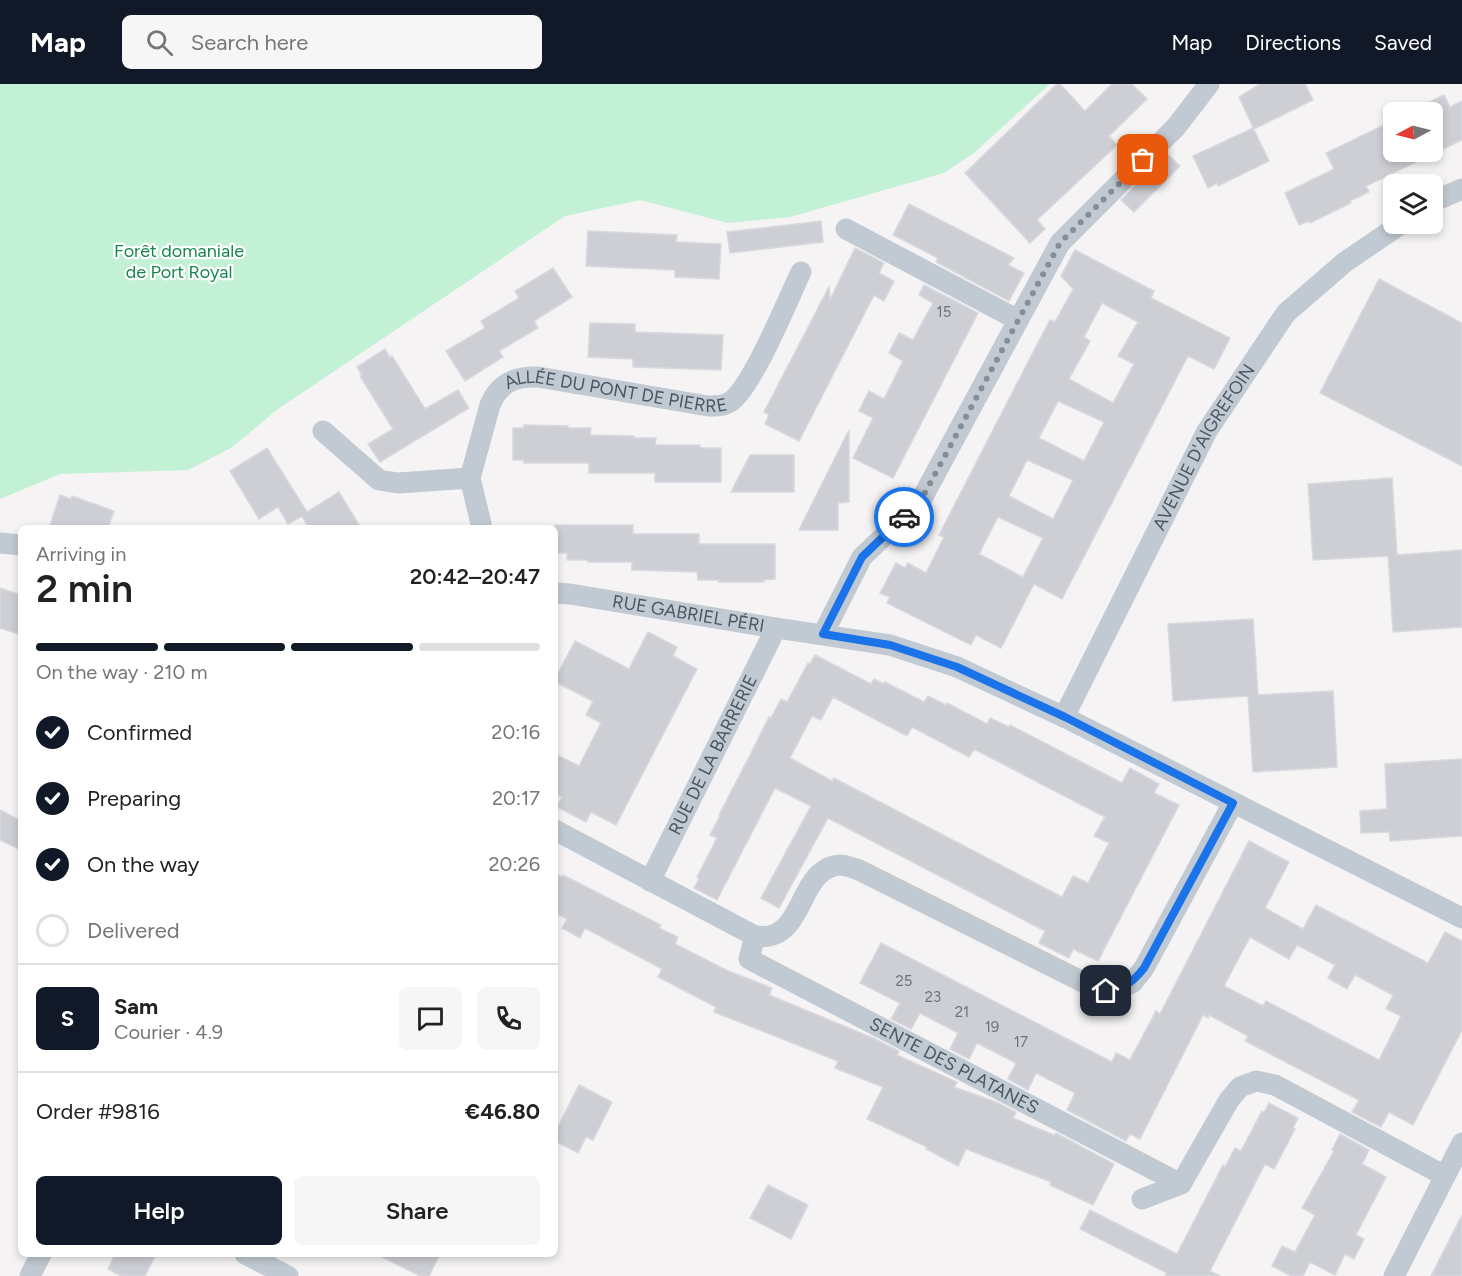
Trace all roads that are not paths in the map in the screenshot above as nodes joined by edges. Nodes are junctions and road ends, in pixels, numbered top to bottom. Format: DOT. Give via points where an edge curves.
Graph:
graph roads {
  1 [pos="1209,84"];
  2 [pos="1462,189"];
  3 [pos="1443,197"];
  4 [pos="846,229"];
  5 [pos="1386,234"];
  6 [pos="801,272"];
  7 [pos="1018,320"];
  8 [pos="323,431"];
  9 [pos="470,478"];
  10 [pos="481,525"];
  11 [pos="0,543"];
  12 [pos="18,545"];
  13 [pos="558,593"];
  14 [pos="776,628"];
  15 [pos="823,634"];
  16 [pos="1065,717"];
  17 [pos="1233,803"];
  18 [pos="558,832"];
  19 [pos="650,880"];
  20 [pos="1462,918"];
  21 [pos="755,936"];
  22 [pos="1462,1143"];
  23 [pos="1445,1176"];
  24 [pos="1181,1184"];
  25 [pos="1142,1199"];
  26 [pos="40,1257"];
  27 [pos="251,1257"];
  28 [pos="30,1276"];
  29 [pos="288,1276"];
  30 [pos="1394,1276"];
  1 -- 7 [label="street" via="1176,128 1060,243"];
  2 -- 3 [label="street"];
  4 -- 7 [label="street"];
  5 -- 16 [label="street, AVENUE D'AIGREFOIN" via="1345,262 1286,313 1207,431"];
  6 -- 9 [label="street, ALLÉE DU PONT DE PIERRE" via="751,377 729,403 708,406 524,376 494,394"];
  7 -- 15 [label="street" via="920,502 862,557"];
  8 -- 9 [label="street" via="379,480 398,483"];
  9 -- 10 [label="street, ALLÉE DU PONT DE PIERRE"];
  11 -- 12 [label="street"];
  13 -- 14 [label="street, RUE GABRIEL PÉRI"];
  14 -- 15 [label="street, RUE GABRIEL PÉRI"];
  14 -- 19 [label="street, RUE DE LA BARRERIE"];
  15 -- 16 [label="street, RUE GABRIEL PÉRI" via="890,645 957,667"];
  16 -- 17 [label="street, RUE GABRIEL PÉRI"];
  17 -- 20 [label="street, RUE GABRIEL PÉRI"];
  17 -- 21 [label="street" via="1144,968 1133,982 1119,989 1093,987 859,870 841,865 826,869 814,880 782,930"];
  18 -- 19 [label="street"];
  19 -- 21 [label="street"];
  21 -- 24 [label="street, SENTE DES PLATANES" via="749,959"];
  22 -- 23 [label="street"];
  23 -- 24 [label="street" via="1275,1085 1256,1081 1240,1087 1229,1100"];
  23 -- 30 [label="street"];
  24 -- 25 [label="street"];
  26 -- 28 [label="street"];
  27 -- 29 [label="street"];
}
